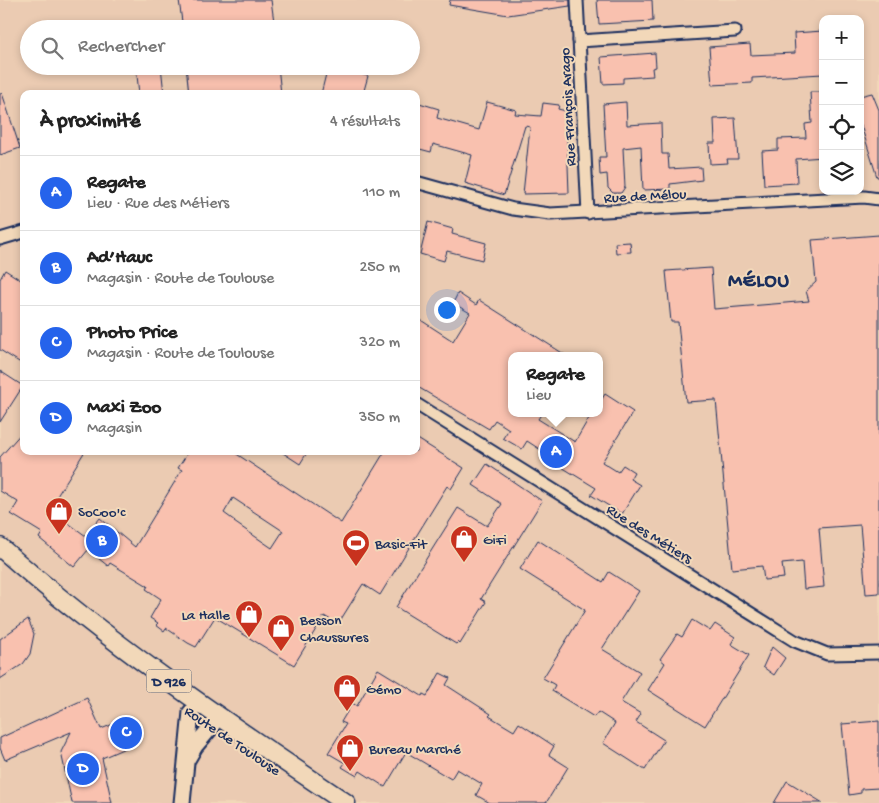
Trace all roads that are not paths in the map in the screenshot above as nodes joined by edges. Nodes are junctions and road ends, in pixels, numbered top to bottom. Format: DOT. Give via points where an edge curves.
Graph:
graph roads {
  1 [pos="577,0"];
  2 [pos="735,31"];
  3 [pos="579,41"];
  4 [pos="420,183"];
  5 [pos="879,198"];
  6 [pos="588,213"];
  7 [pos="20,233"];
  8 [pos="0,239"];
  9 [pos="420,407"];
  10 [pos="0,547"];
  11 [pos="0,562"];
  12 [pos="879,652"];
  13 [pos="191,712"];
  14 [pos="212,726"];
  15 [pos="186,762"];
  16 [pos="182,803"];
  17 [pos="326,803"];
  18 [pos="346,803"];
  1 -- 3 [label="street, Rue François Arago"];
  2 -- 3 [label="street"];
  3 -- 6 [label="street, Rue François Arago"];
  4 -- 6 [label="street, Rue de Mélou" via="523,211"];
  5 -- 6 [label="street, Rue de Mélou"];
  7 -- 8 [label="street"];
  9 -- 12 [label="street, Rue des Métiers" via="795,641 827,654"];
  10 -- 18 [label="main road, D 926" via="125,650"];
  11 -- 13 [label="main road, Route de Toulouse / D 926" via="118,659"];
  13 -- 14 [label="main road, Route de Toulouse / D 926"];
  13 -- 15 [label="main road"];
  14 -- 15 [label="main road"];
  14 -- 17 [label="main road, Route de Toulouse / D 926"];
  15 -- 16 [label="main road"];
}
